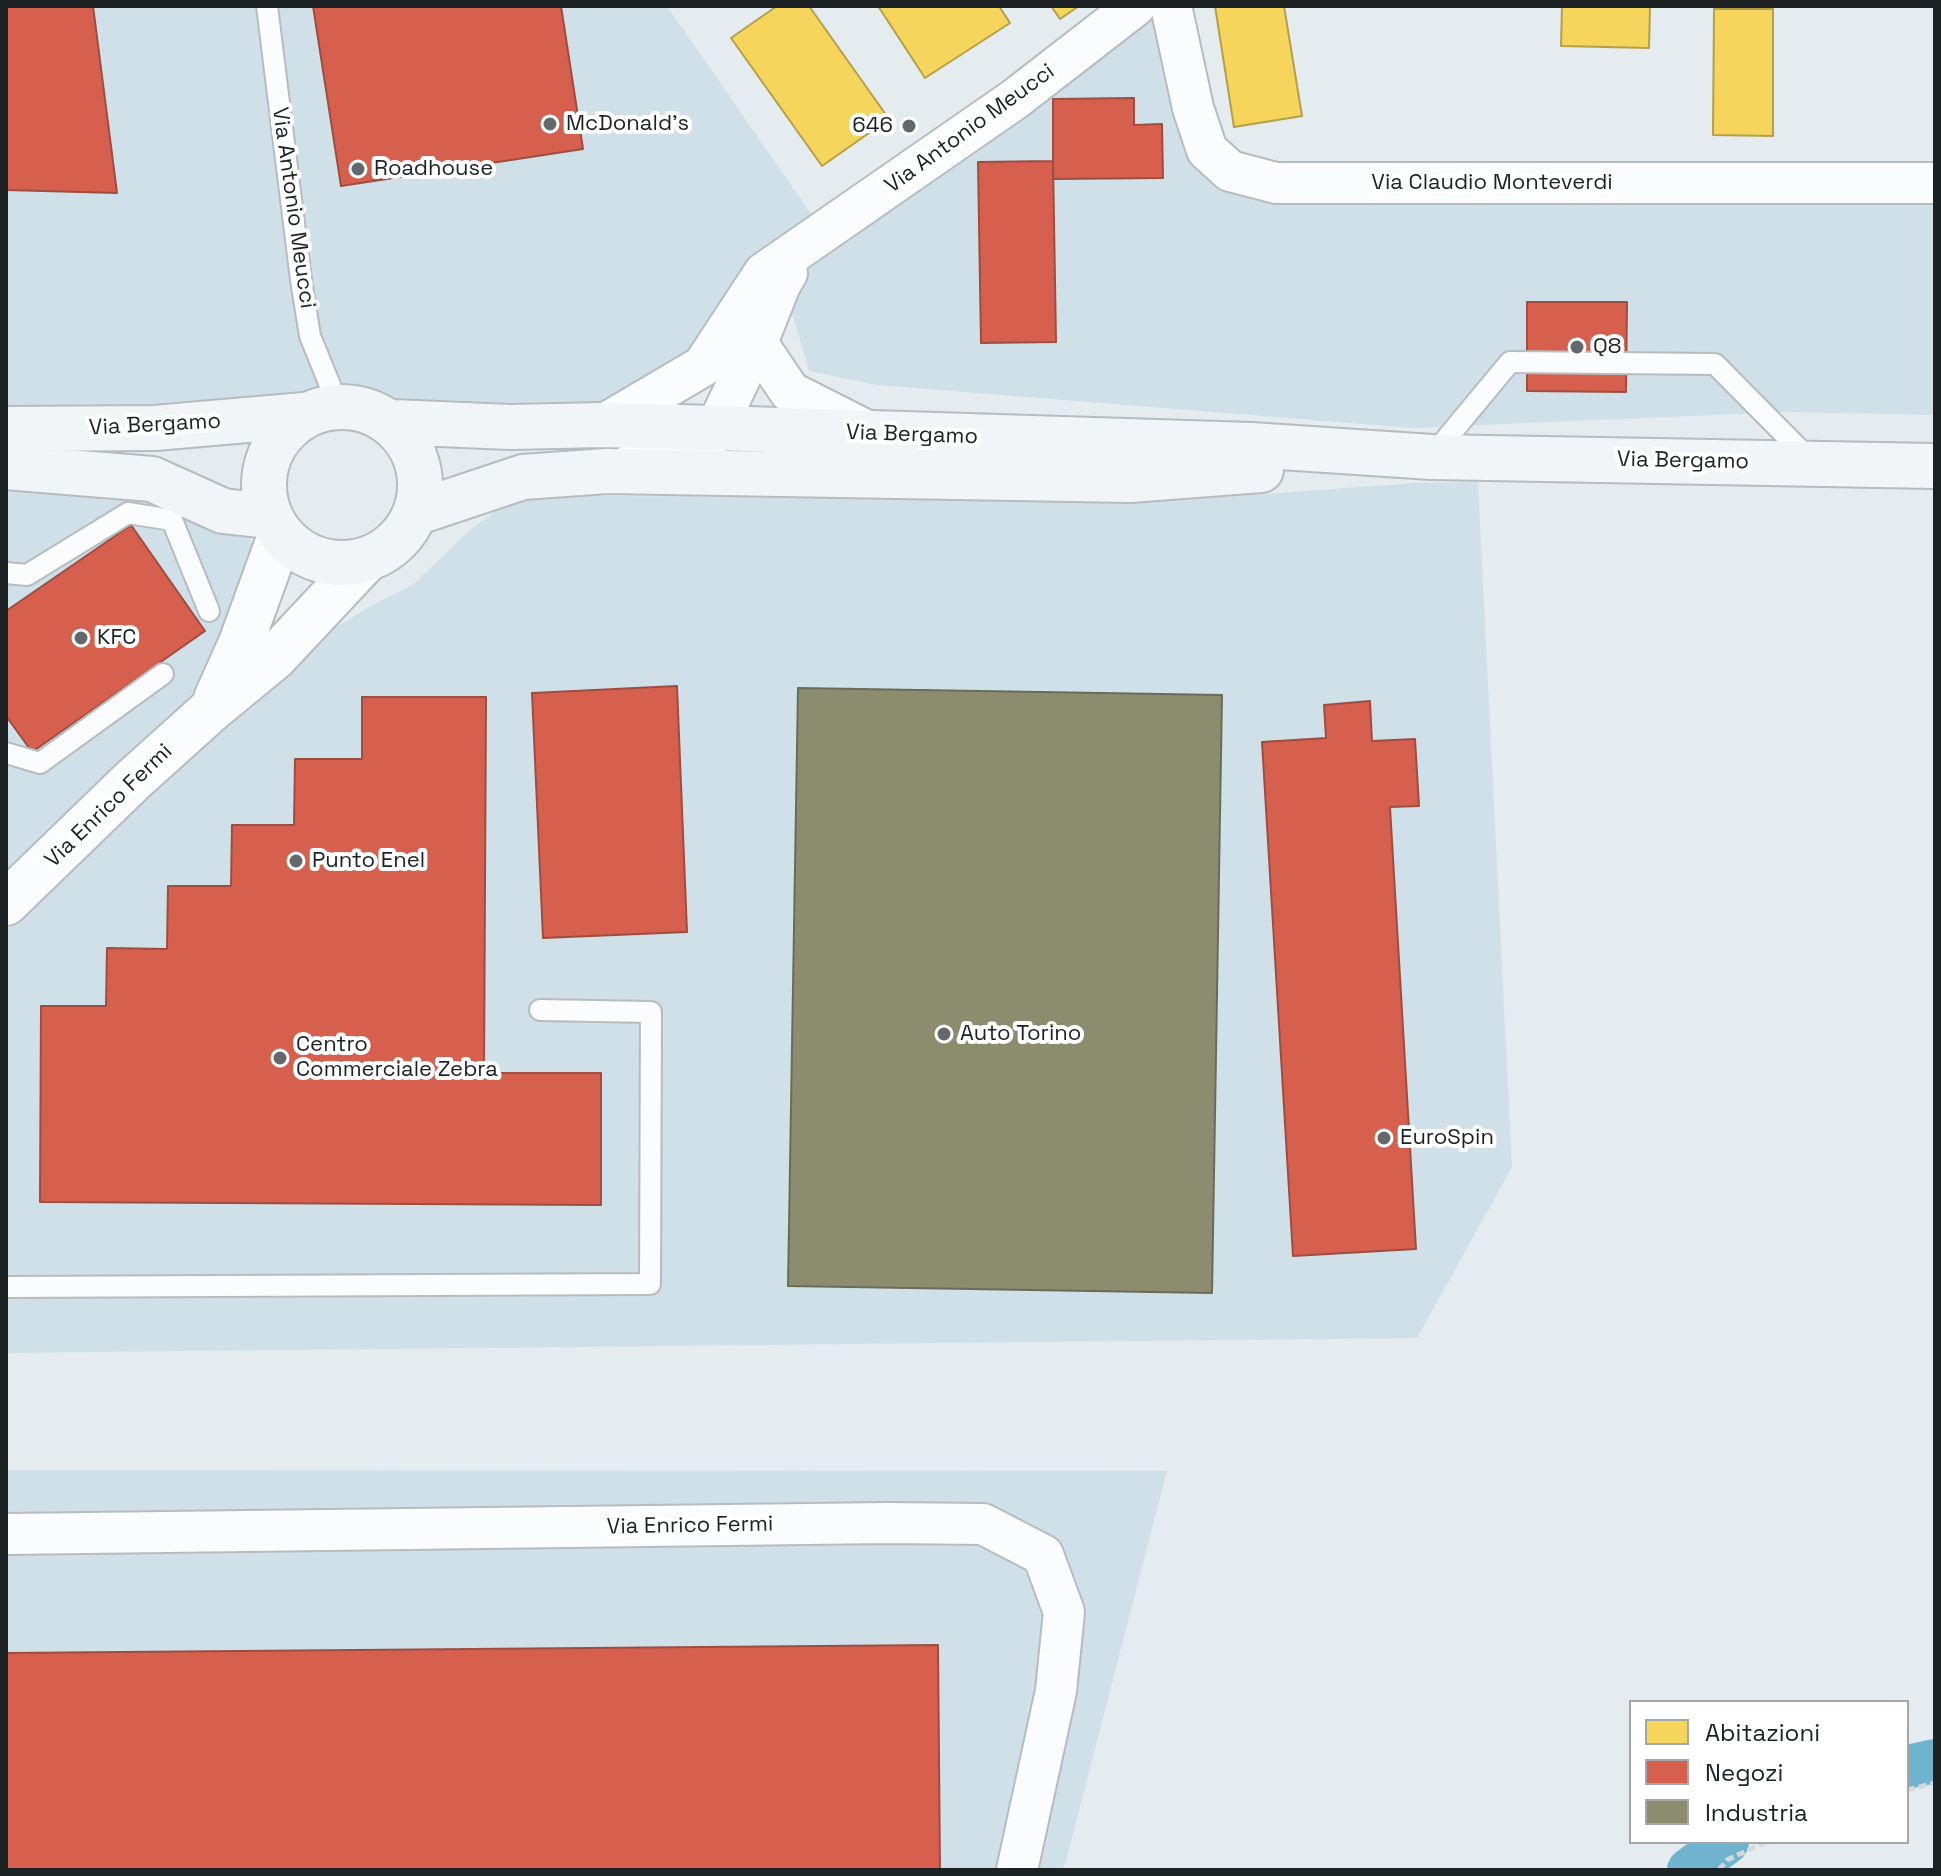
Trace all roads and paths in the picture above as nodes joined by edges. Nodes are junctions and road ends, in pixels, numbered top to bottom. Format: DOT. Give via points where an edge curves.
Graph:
graph roads {
  1 [pos="267,6"];
  2 [pos="1135,6"];
  3 [pos="1171,6"];
  4 [pos="1935,183"];
  5 [pos="802,248"];
  6 [pos="757,343"];
  7 [pos="321,410"];
  8 [pos="393,422"];
  9 [pos="603,425"];
  10 [pos="716,428"];
  11 [pos="6,429"];
  12 [pos="873,434"];
  13 [pos="1432,457"];
  14 [pos="1814,464"];
  15 [pos="1935,466"];
  16 [pos="6,467"];
  17 [pos="607,471"];
  18 [pos="418,512"];
  19 [pos="274,526"];
  20 [pos="365,561"];
  21 [pos="6,573"];
  22 [pos="209,611"];
  23 [pos="163,674"];
  24 [pos="212,709"];
  25 [pos="6,753"];
  26 [pos="12,887"];
  27 [pos="540,1010"];
  28 [pos="6,1287"];
  29 [pos="6,1534"];
  30 [pos="1935,1783"];
  31 [pos="1909,1790"];
  32 [pos="1762,1844"];
  33 [pos="1017,1870"];
  34 [pos="1719,1870"];
  1 -- 7 [label="lane, Via Antonio Meucci"];
  2 -- 5 [label="street, Via Antonio Meucci" via="1015,99"];
  3 -- 4 [label="street, Via Claudio Monteverdi" via="1207,150 1230,171 1276,183"];
  5 -- 6 [label="street, Via Antonio Meucci" via="780,285"];
  5 -- 9 [label="street, Via Antonio Meucci" via="764,273 703,366"];
  6 -- 10 [label="street, Via Antonio Meucci"];
  6 -- 12 [label="street" via="790,392"];
  7 -- 8 [label="main road" via="371,409"];
  7 -- 11 [label="main road, Via Bergamo" via="155,428"];
  7 -- 19 [label="main road" via="278,438 267,465 265,491"];
  8 -- 9 [label="main road, Via Bergamo"];
  8 -- 18 [label="main road" via="412,451 419,481"];
  9 -- 10 [label="main road, Via Bergamo"];
  10 -- 12 [label="main road, Via Bergamo"];
  10 -- 17 [label="street" via="702,445"];
  12 -- 13 [label="main road, Via Bergamo" via="1251,445"];
  13 -- 14 [label="main road, Via Bergamo"];
  13 -- 14 [label="lane" via="1510,362 1715,364"];
  13 -- 17 [label="main road, Via Bergamo" via="1130,480"];
  14 -- 15 [label="main road, Via Bergamo"];
  16 -- 19 [label="main road, Via Bergamo" via="152,479 223,511"];
  17 -- 18 [label="main road, Via Bergamo" via="523,477"];
  18 -- 20 [label="main road" via="391,548"];
  19 -- 20 [label="main road" via="296,548 327,561"];
  19 -- 24 [label="street, Via Enrico Fermi" via="241,643"];
  20 -- 24 [label="street, Via Enrico Fermi" via="275,657"];
  21 -- 22 [label="lane" via="27,575 128,513 172,520"];
  23 -- 25 [label="lane" via="40,763"];
  24 -- 26 [label="street, Via Enrico Fermi"];
  27 -- 28 [label="lane" via="651,1012 650,1284"];
  29 -- 33 [label="street, Via Enrico Fermi" via="983,1524 1043,1555 1064,1612 1056,1691"];
  30 -- 31 [label="path"];
  32 -- 34 [label="path" via="1727,1860"];
}
